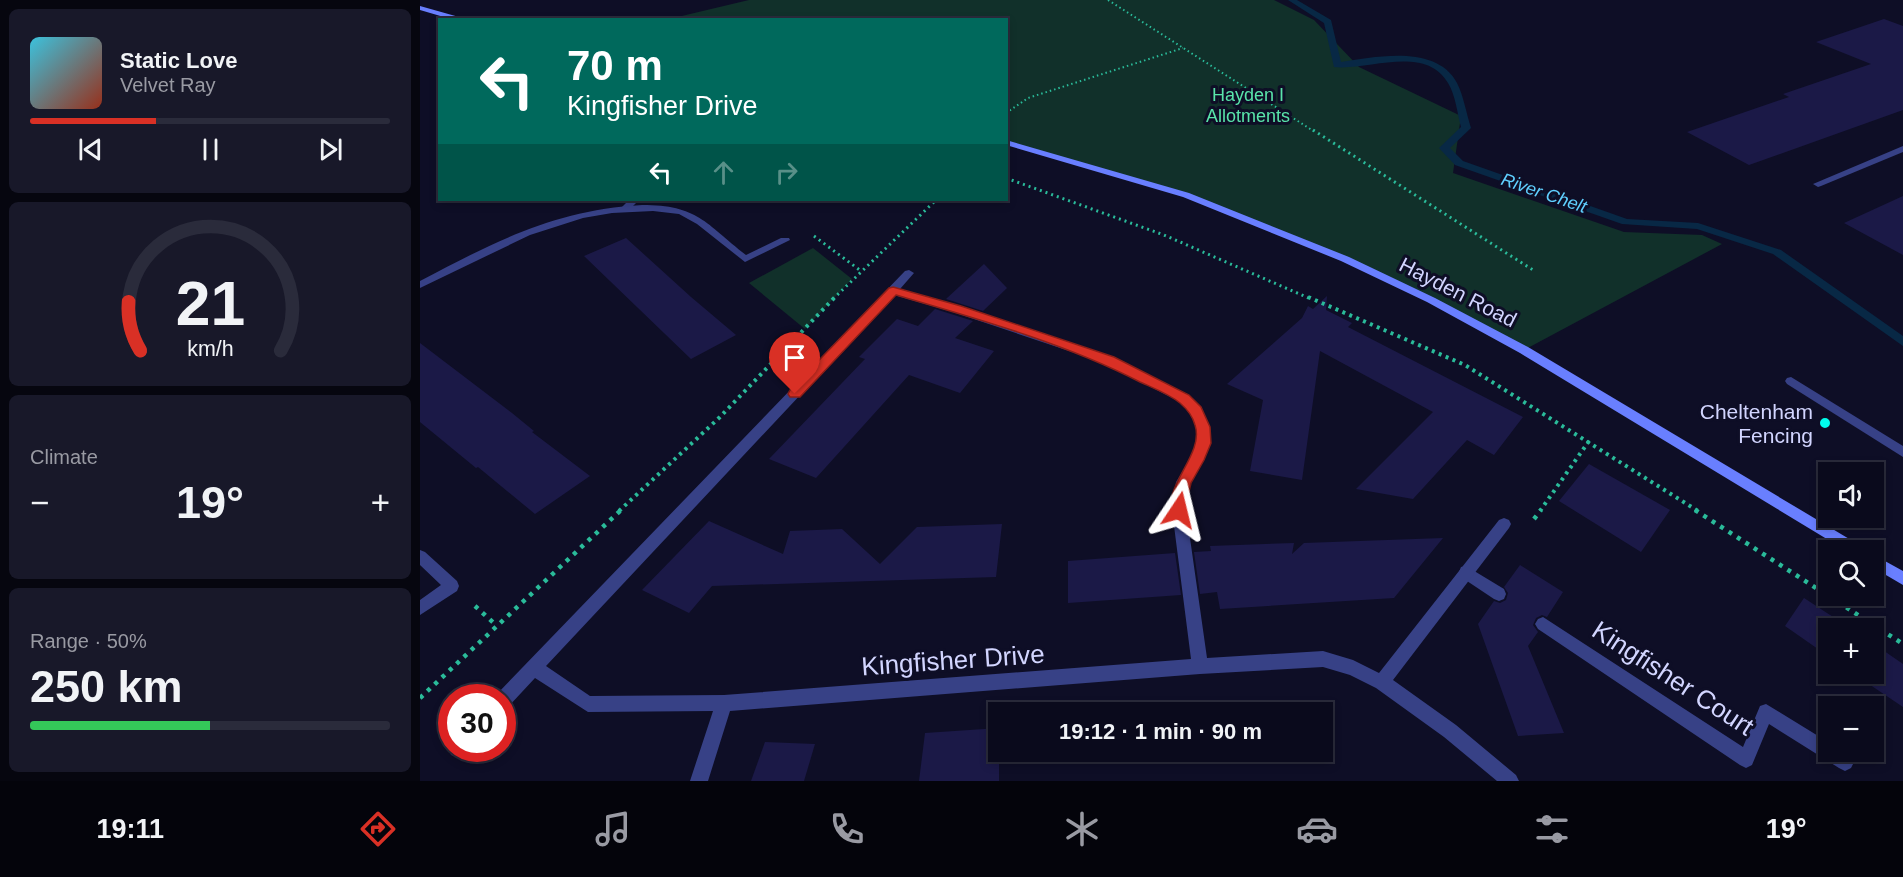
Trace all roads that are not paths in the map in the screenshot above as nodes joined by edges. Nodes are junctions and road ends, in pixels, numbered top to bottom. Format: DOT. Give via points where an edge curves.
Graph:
graph roads {
  1 [pos="420,8"];
  2 [pos="457,18"];
  3 [pos="1008,143"];
  4 [pos="1903,149"];
  5 [pos="1818,184"];
  6 [pos="633,201"];
  7 [pos="626,208"];
  8 [pos="785,240"];
  9 [pos="909,273"];
  10 [pos="420,285"];
  11 [pos="893,291"];
  12 [pos="1791,381"];
  13 [pos="1903,452"];
  14 [pos="1504,524"];
  15 [pos="1839,540"];
  16 [pos="420,556"];
  17 [pos="1884,567"];
  18 [pos="1466,572"];
  19 [pos="1903,579"];
  20 [pos="1498,594"];
  21 [pos="420,608"];
  22 [pos="1543,624"];
  23 [pos="1200,666"];
  24 [pos="534,668"];
  25 [pos="1382,682"];
  26 [pos="516,687"];
  27 [pos="724,703"];
  28 [pos="1818,745"];
  29 [pos="699,781"];
  30 [pos="1510,781"];
  1 -- 2 [label="main road"];
  3 -- 15 [label="main road, Hayden Road" via="1186,195 1272,228 1399,285 1524,350"];
  4 -- 5 [label="street"];
  6 -- 7 [label="street"];
  7 -- 8 [label="street" via="687,214 745,259"];
  7 -- 10 [label="street" via="597,211 536,227"];
  9 -- 11 [label="street"];
  11 -- 23 [label="street" via="1109,360 1184,399 1196,411 1204,443 1184,482 1179,510"];
  11 -- 24 [label="street"];
  12 -- 13 [label="street"];
  14 -- 18 [label="street"];
  16 -- 21 [label="street" via="452,586"];
  17 -- 19 [label="main road"];
  18 -- 20 [label="street"];
  18 -- 25 [label="street"];
  22 -- 28 [label="street, Kingfisher Court" via="1746,759 1766,712"];
  23 -- 25 [label="street, Kingfisher Drive" via="1323,659"];
  23 -- 27 [label="street, Kingfisher Drive"];
  24 -- 26 [label="street"];
  24 -- 27 [label="street, Kingfisher Drive" via="588,704"];
  25 -- 30 [label="street, Kingfisher Drive"];
  27 -- 29 [label="street"];
}
